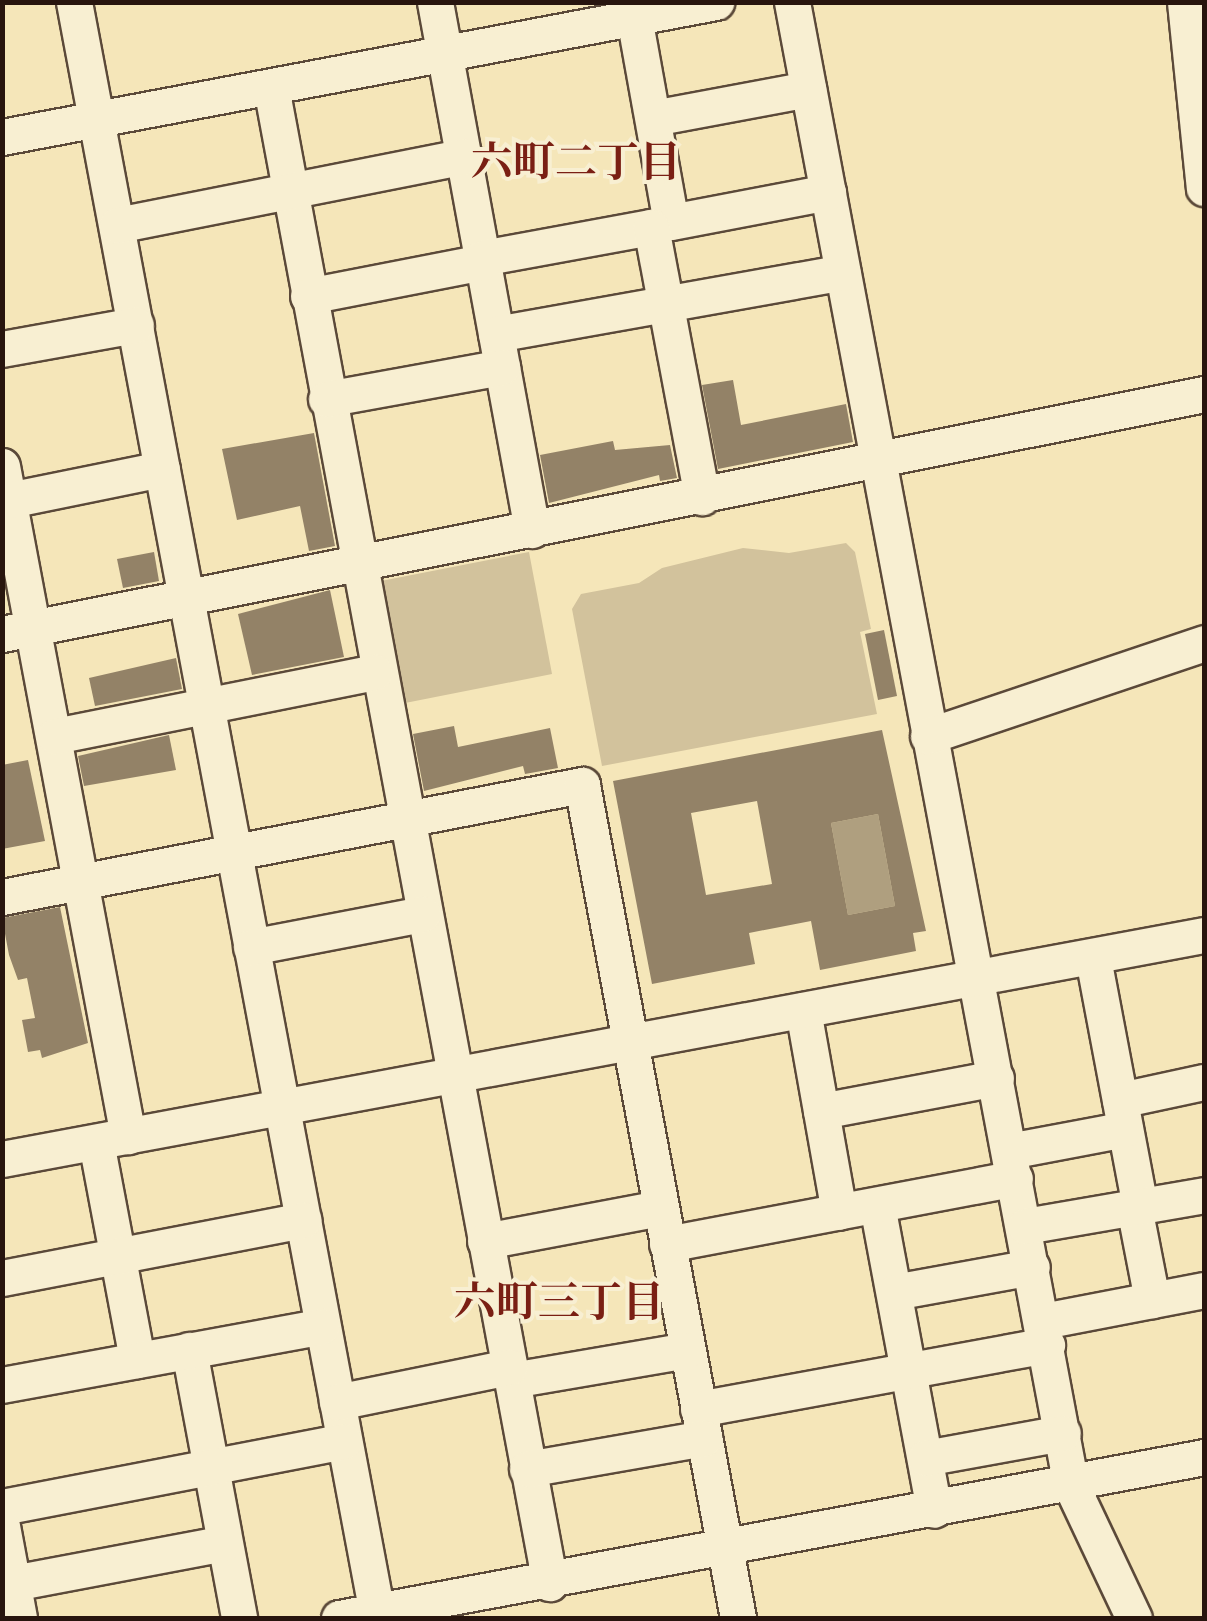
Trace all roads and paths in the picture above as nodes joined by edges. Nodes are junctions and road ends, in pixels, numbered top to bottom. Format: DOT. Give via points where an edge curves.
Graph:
graph roads {
  1 [pos="74,2"];
  2 [pos="436,2"];
  3 [pos="716,2"];
  4 [pos="792,2"];
  5 [pos="1192,14"];
  6 [pos="634,17"];
  7 [pos="445,52"];
  8 [pos="272,87"];
  9 [pos="808,89"];
  10 [pos="652,118"];
  11 [pos="96,120"];
  12 [pos="2,137"];
  13 [pos="464,156"];
  14 [pos="1204,188"];
  15 [pos="289,189"];
  16 [pos="828,192"];
  17 [pos="661,225"];
  18 [pos="116,226"];
  19 [pos="483,260"];
  20 [pos="843,272"];
  21 [pos="308,296"];
  22 [pos="666,303"];
  23 [pos="136,325"];
  24 [pos="2,348"];
  25 [pos="499,350"];
  26 [pos="1204,394"];
  27 [pos="326,399"];
  28 [pos="878,462"];
  29 [pos="162,469"];
  30 [pos="5,489"];
  31 [pos="702,496"];
  32 [pos="532,530"];
  33 [pos="356,565"];
  34 [pos="186,598"];
  35 [pos="18,631"];
  36 [pos="1204,643"];
  37 [pos="376,672"];
  38 [pos="206,706"];
  39 [pos="54,736"];
  40 [pos="928,736"];
  41 [pos="405,819"];
  42 [pos="234,853"];
  43 [pos="83,881"];
  44 [pos="2,897"];
  45 [pos="423,914"];
  46 [pos="1204,936"];
  47 [pos="251,947"];
  48 [pos="1093,958"];
  49 [pos="973,980"];
  50 [pos="803,1010"];
  51 [pos="629,1043"];
  52 [pos="454,1076"];
  53 [pos="996,1078"];
  54 [pos="1204,1082"];
  55 [pos="281,1107"];
  56 [pos="821,1111"];
  57 [pos="1122,1114"];
  58 [pos="112,1139"];
  59 [pos="2,1159"];
  60 [pos="1012,1164"];
  61 [pos="1204,1194"];
  62 [pos="878,1205"];
  63 [pos="1137,1206"];
  64 [pos="660,1208"];
  65 [pos="839,1212"];
  66 [pos="303,1220"];
  67 [pos="1024,1226"];
  68 [pos="485,1241"];
  69 [pos="667,1244"];
  70 [pos="118,1254"];
  71 [pos="1032,1267"];
  72 [pos="2,1278"];
  73 [pos="1204,1290"];
  74 [pos="894,1292"];
  75 [pos="1152,1300"];
  76 [pos="322,1326"];
  77 [pos="1045,1333"];
  78 [pos="189,1350"];
  79 [pos="687,1350"];
  80 [pos="137,1360"];
  81 [pos="908,1370"];
  82 [pos="511,1374"];
  83 [pos="2,1385"];
  84 [pos="337,1402"];
  85 [pos="701,1424"];
  86 [pos="1062,1433"];
  87 [pos="344,1441"];
  88 [pos="1204,1457"];
  89 [pos="924,1458"];
  90 [pos="211,1468"];
  91 [pos="528,1469"];
  92 [pos="1071,1485"];
  93 [pos="2,1507"];
  94 [pos="934,1510"];
  95 [pos="2,1526"];
  96 [pos="224,1543"];
  97 [pos="725,1550"];
  98 [pos="12,1583"];
  99 [pos="550,1583"];
  100 [pos="377,1615"];
  101 [pos="19,1618"];
  102 [pos="239,1618"];
  103 [pos="339,1618"];
  104 [pos="738,1618"];
  105 [pos="1134,1618"];
  1 -- 11 [label="street"];
  2 -- 7 [label="street"];
  3 -- 6 [label="street"];
  4 -- 9 [label="street"];
  5 -- 14 [label="street"];
  6 -- 7 [label="street"];
  6 -- 10 [label="street"];
  7 -- 8 [label="street"];
  7 -- 13 [label="street"];
  8 -- 11 [label="street"];
  8 -- 15 [label="street"];
  9 -- 10 [label="street"];
  9 -- 16 [label="street"];
  10 -- 17 [label="street"];
  11 -- 12 [label="street"];
  11 -- 18 [label="street"];
  13 -- 15 [label="street"];
  13 -- 19 [label="street"];
  15 -- 18 [label="street"];
  15 -- 21 [label="street"];
  16 -- 17 [label="street"];
  16 -- 20 [label="street"];
  17 -- 19 [label="street"];
  17 -- 22 [label="street"];
  18 -- 23 [label="street"];
  19 -- 21 [label="street"];
  19 -- 25 [label="street"];
  20 -- 22 [label="street"];
  20 -- 28 [label="street"];
  21 -- 27 [label="street"];
  22 -- 25 [label="street"];
  22 -- 31 [label="street"];
  23 -- 24 [label="street"];
  23 -- 29 [label="street"];
  25 -- 27 [label="street"];
  25 -- 32 [label="street"];
  26 -- 28 [label="street"];
  27 -- 33 [label="street"];
  28 -- 31 [label="street"];
  28 -- 40 [label="street"];
  29 -- 30 [label="street"];
  29 -- 34 [label="street"];
  30 -- 35 [label="street"];
  31 -- 32 [label="street"];
  32 -- 33 [label="street"];
  33 -- 34 [label="street"];
  33 -- 37 [label="street"];
  34 -- 35 [label="street"];
  34 -- 38 [label="street"];
  35 -- 39 [label="street"];
  36 -- 40 [label="street"];
  37 -- 38 [label="street"];
  37 -- 41 [label="street"];
  38 -- 39 [label="street"];
  38 -- 42 [label="street"];
  39 -- 43 [label="street"];
  40 -- 49 [label="street"];
  41 -- 42 [label="street"];
  41 -- 45 [label="street"];
  41 -- 51 [label="street" via="582,785"];
  42 -- 43 [label="street"];
  42 -- 47 [label="street"];
  43 -- 44 [label="street"];
  43 -- 58 [label="street"];
  45 -- 47 [label="street"];
  45 -- 52 [label="street"];
  46 -- 48 [label="street"];
  47 -- 55 [label="street"];
  48 -- 49 [label="street"];
  48 -- 57 [label="street"];
  49 -- 50 [label="street"];
  49 -- 53 [label="street"];
  50 -- 51 [label="street"];
  50 -- 56 [label="street"];
  51 -- 52 [label="street"];
  51 -- 64 [label="street"];
  52 -- 55 [label="street"];
  52 -- 68 [label="street"];
  53 -- 56 [label="street"];
  53 -- 60 [label="street"];
  54 -- 57 [label="street"];
  55 -- 58 [label="street"];
  55 -- 66 [label="street"];
  56 -- 65 [label="street"];
  57 -- 60 [label="street"];
  57 -- 63 [label="street"];
  58 -- 59 [label="street"];
  58 -- 70 [label="street"];
  60 -- 62 [label="street"];
  60 -- 67 [label="street"];
  61 -- 63 [label="street"];
  62 -- 65 [label="street"];
  62 -- 74 [label="street"];
  63 -- 67 [label="street"];
  63 -- 75 [label="street"];
  64 -- 68 [label="street"];
  64 -- 69 [label="street"];
  65 -- 69 [label="street"];
  66 -- 70 [label="street"];
  66 -- 76 [label="street"];
  67 -- 71 [label="street"];
  68 -- 82 [label="street"];
  69 -- 79 [label="street"];
  70 -- 72 [label="street"];
  70 -- 80 [label="street"];
  71 -- 74 [label="street"];
  71 -- 77 [label="street"];
  73 -- 75 [label="street"];
  74 -- 81 [label="street"];
  75 -- 77 [label="street"];
  76 -- 78 [label="street"];
  76 -- 84 [label="street"];
  77 -- 81 [label="street"];
  77 -- 86 [label="street"];
  78 -- 80 [label="street"];
  78 -- 90 [label="street"];
  79 -- 82 [label="street"];
  79 -- 85 [label="street"];
  80 -- 83 [label="street"];
  81 -- 85 [label="street"];
  81 -- 89 [label="street"];
  82 -- 84 [label="street"];
  82 -- 91 [label="street"];
  84 -- 87 [label="street"];
  85 -- 91 [label="street"];
  85 -- 97 [label="street"];
  86 -- 89 [label="street"];
  86 -- 92 [label="street"];
  87 -- 90 [label="street"];
  87 -- 100 [label="street"];
  88 -- 92 [label="street"];
  89 -- 94 [label="street"];
  90 -- 93 [label="street"];
  90 -- 96 [label="street"];
  91 -- 99 [label="street"];
  92 -- 94 [label="street"];
  92 -- 105 [label="street"];
  94 -- 97 [label="street"];
  95 -- 98 [label="street"];
  96 -- 98 [label="street"];
  96 -- 102 [label="street"];
  97 -- 99 [label="street"];
  97 -- 104 [label="street"];
  98 -- 101 [label="street"];
  99 -- 100 [label="street"];
  100 -- 103 [label="street"];
}
